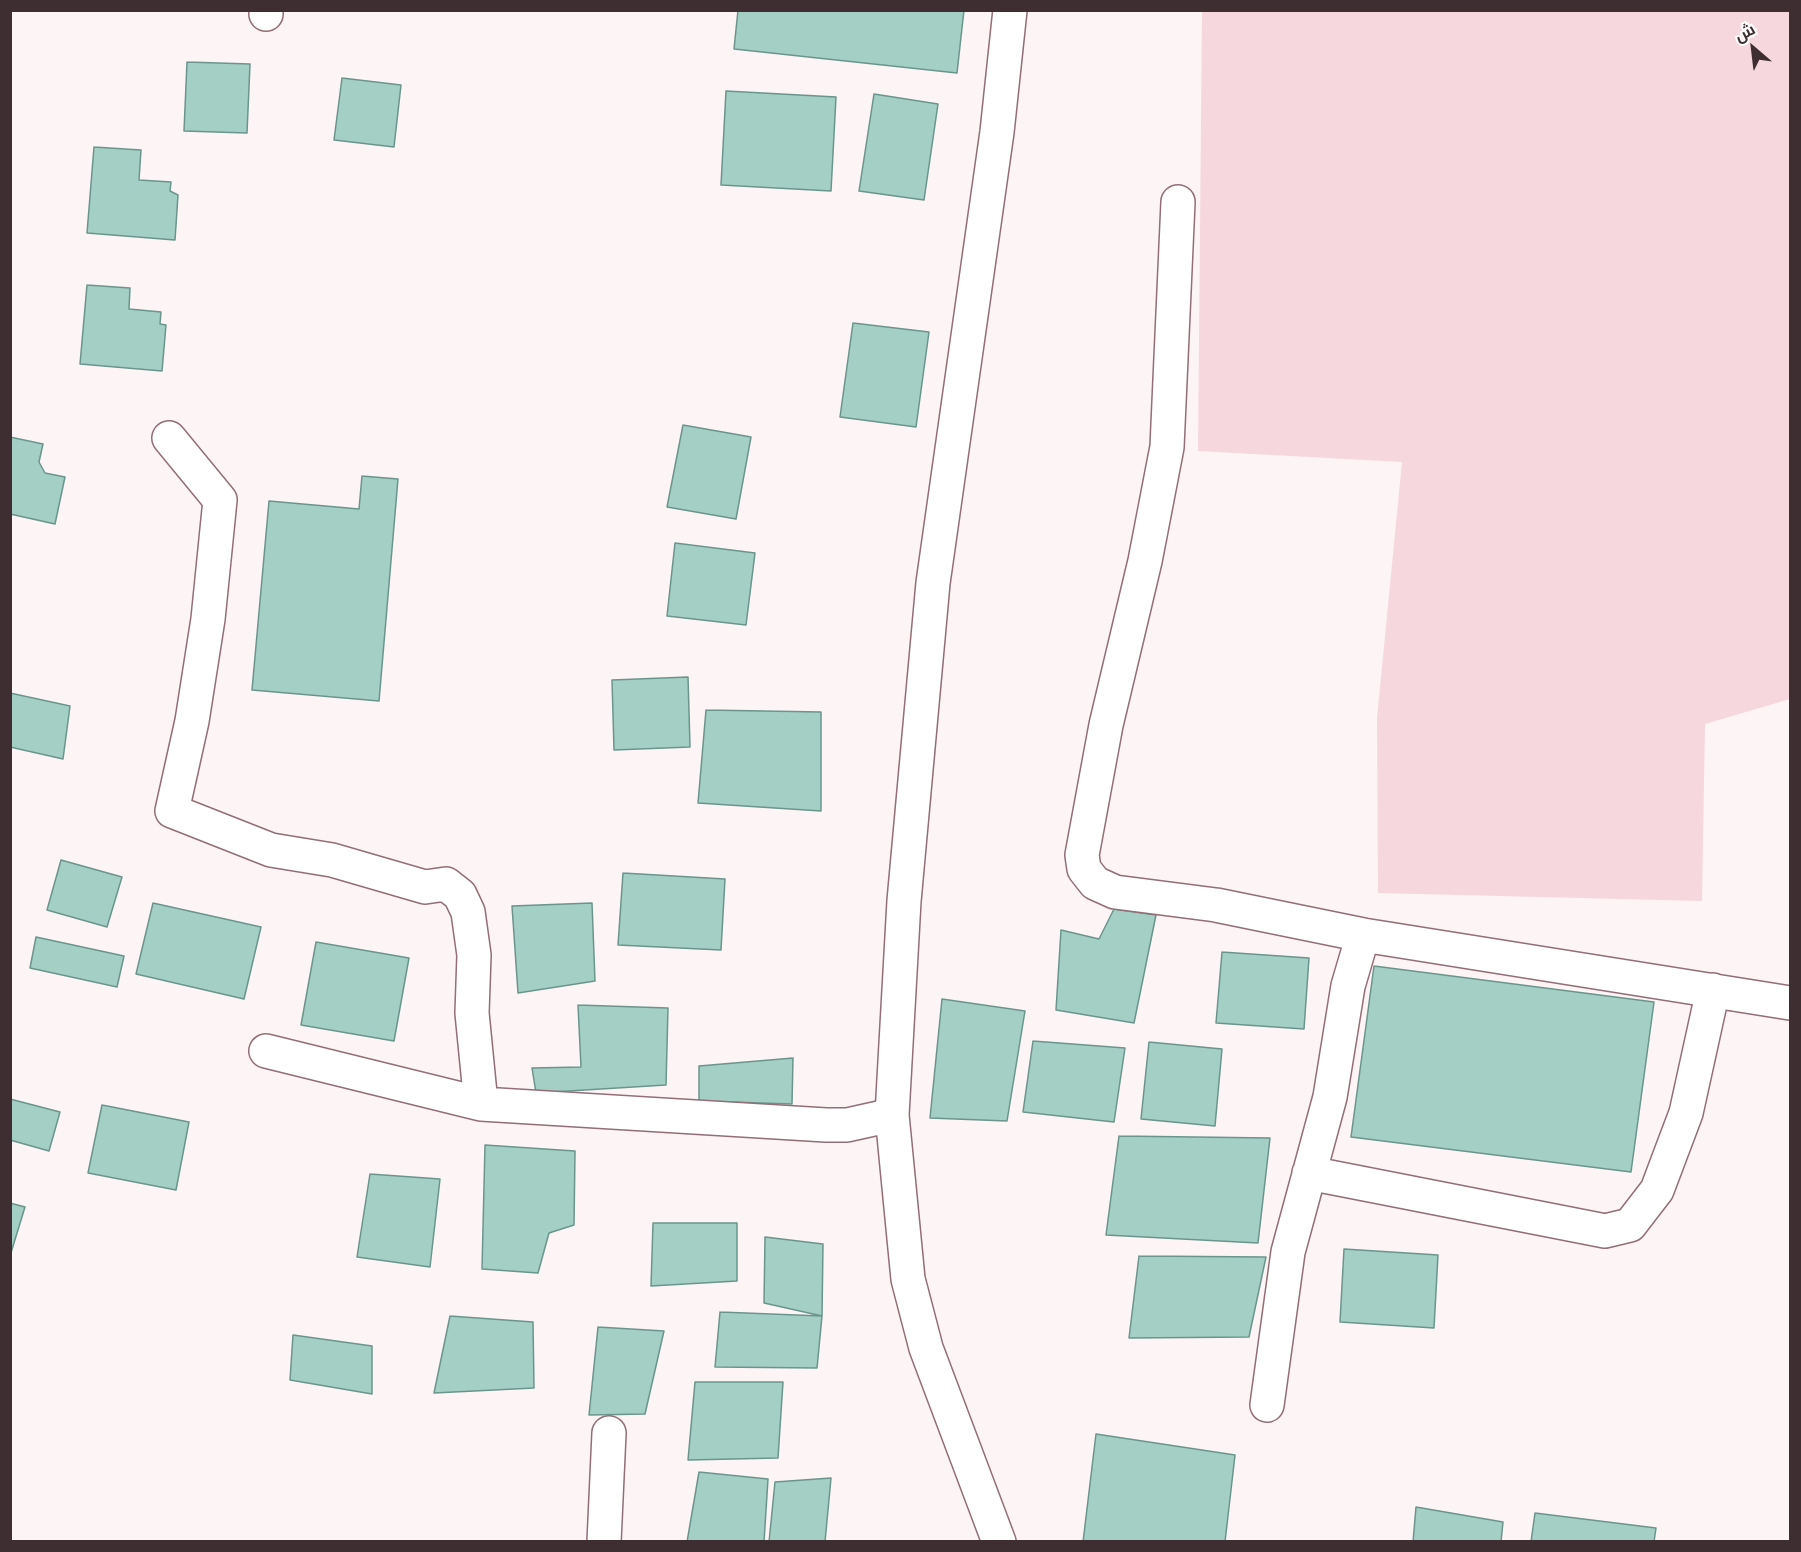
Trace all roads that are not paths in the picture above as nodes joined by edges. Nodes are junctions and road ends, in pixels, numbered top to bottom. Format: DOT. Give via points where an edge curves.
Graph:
graph roads {
  1 [pos="1010,10"];
  2 [pos="1178,202"];
  3 [pos="169,438"];
  4 [pos="1363,935"];
  5 [pos="1713,990"];
  6 [pos="1791,1003"];
  7 [pos="266,1051"];
  8 [pos="481,1104"];
  9 [pos="892,1116"];
  10 [pos="1309,1173"];
  11 [pos="1267,1405"];
  12 [pos="609,1433"];
  13 [pos="604,1542"];
  14 [pos="999,1542"];
  1 -- 9 [label="street" via="997,132 933,583 904,901"];
  2 -- 4 [label="street" via="1167,447 1106,725 1082,855 1084,869 1095,884 1115,892 1216,905"];
  3 -- 8 [label="street" via="220,500 203,653 172,811 271,850 332,860 425,887 446,884 460,895 468,912 474,955 474,1034"];
  4 -- 5 [label="street"];
  4 -- 10 [label="street" via="1348,986 1330,1097"];
  5 -- 6 [label="street"];
  5 -- 10 [label="street" via="1686,1113 1657,1190 1630,1225 1605,1231"];
  7 -- 8 [label="street"];
  8 -- 9 [label="street" via="826,1125"];
  9 -- 14 [label="street" via="908,1279 926,1348"];
  10 -- 11 [label="street" via="1288,1252"];
  12 -- 13 [label="street"];
}
